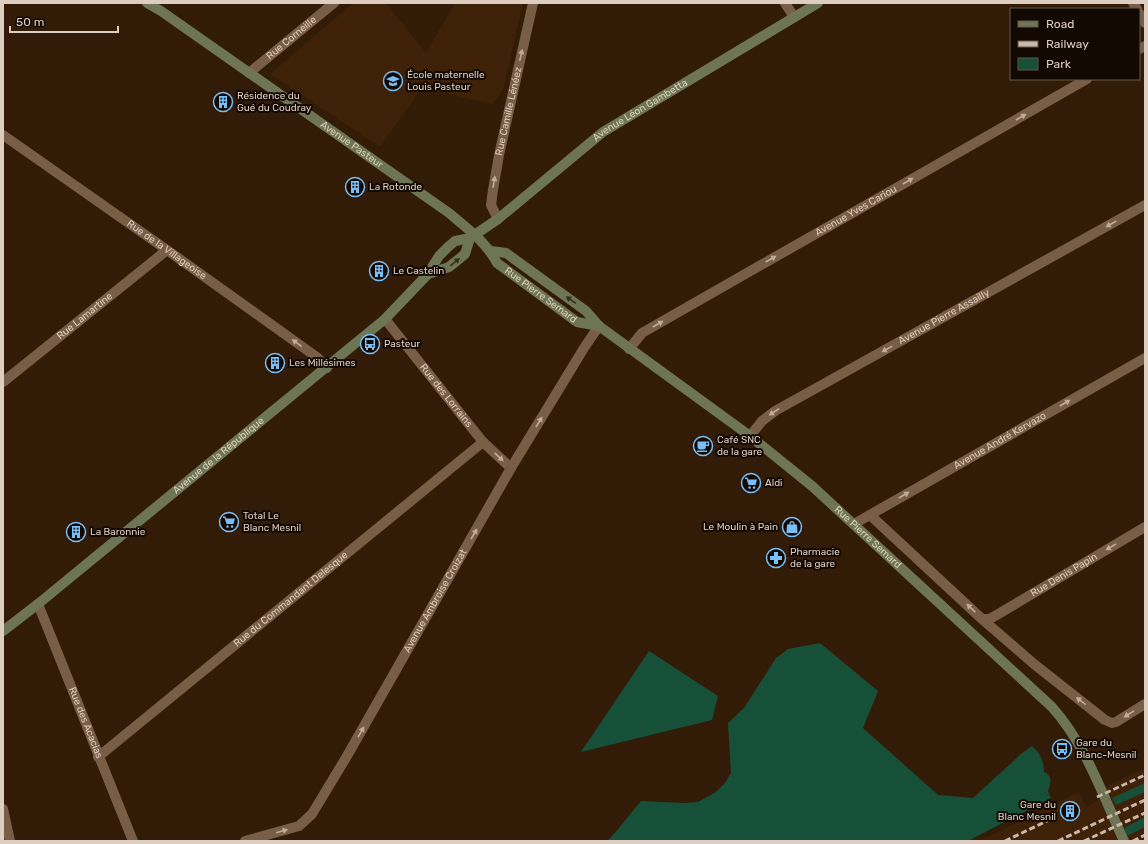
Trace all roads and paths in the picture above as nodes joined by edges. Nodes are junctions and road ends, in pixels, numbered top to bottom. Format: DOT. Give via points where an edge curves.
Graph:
graph roads {
  1 [pos="147,3"];
  2 [pos="334,3"];
  3 [pos="533,3"];
  4 [pos="785,3"];
  5 [pos="818,3"];
  6 [pos="794,17"];
  7 [pos="250,73"];
  8 [pos="1085,80"];
  9 [pos="3,135"];
  10 [pos="1145,205"];
  11 [pos="498,220"];
  12 [pos="472,236"];
  13 [pos="166,250"];
  14 [pos="491,251"];
  15 [pos="428,274"];
  16 [pos="385,319"];
  17 [pos="598,326"];
  18 [pos="629,348"];
  19 [pos="1145,358"];
  20 [pos="327,368"];
  21 [pos="3,382"];
  22 [pos="750,436"];
  23 [pos="483,442"];
  24 [pos="511,468"];
  25 [pos="870,515"];
  26 [pos="854,524"];
  27 [pos="1145,527"];
  28 [pos="38,604"];
  29 [pos="982,619"];
  30 [pos="3,631"];
  31 [pos="1145,704"];
  32 [pos="98,757"];
  33 [pos="3,809"];
  34 [pos="10,841"];
  35 [pos="133,841"];
  36 [pos="245,841"];
  37 [pos="1124,841"];
  1 -- 7 [label="main road, Avenue Pasteur"];
  2 -- 7 [label="street, Rue Corneille"];
  11 -- 3 [label="street, Rue Camille Lénéez, one-way" via="491,205 493,190"];
  4 -- 6 [label="street"];
  5 -- 6 [label="main road, Avenue Léon Gambetta"];
  6 -- 11 [label="main road, Avenue Léon Gambetta" via="603,132"];
  7 -- 12 [label="main road, Avenue Pasteur" via="449,213"];
  18 -- 8 [label="street, Avenue Yves Cariou, one-way" via="642,333"];
  9 -- 13 [label="street, Rue de la Villageoise"];
  10 -- 22 [label="street, Avenue Pierre Assailly, one-way" via="775,412 762,421"];
  11 -- 12 [label="main road, Avenue Léon Gambetta"];
  12 -- 14 [label="main road, Rue Pierre Semard"];
  12 -- 15 [label="main road, Avenue de la République" via="455,241 439,256"];
  15 -- 12 [label="main road, Avenue de la République, one-way" via="448,267 465,254"];
  20 -- 13 [label="street, Rue de la Villageoise, one-way" via="318,358"];
  13 -- 21 [label="street, Rue Lamartine"];
  17 -- 14 [label="main road, Rue Pierre Semard, one-way" via="586,311 506,253"];
  14 -- 17 [label="main road, Rue Pierre Semard" via="497,263 577,322"];
  15 -- 16 [label="main road, Avenue de la République"];
  16 -- 20 [label="main road, Avenue de la République"];
  16 -- 23 [label="street, Rue des Lorrains"];
  17 -- 18 [label="main road, Rue Pierre Semard"];
  24 -- 17 [label="street, Avenue Ambroise Croizat, one-way"];
  18 -- 22 [label="main road, Rue Pierre Semard"];
  25 -- 19 [label="street, Avenue André Kervazo, one-way"];
  20 -- 28 [label="main road, Avenue de la République"];
  22 -- 26 [label="main road, Rue Pierre Semard"];
  23 -- 24 [label="street, Rue des Lorrains, one-way"];
  23 -- 32 [label="street, Rue du Commandant Delesque"];
  36 -- 24 [label="street, Avenue Ambroise Croizat, one-way" via="299,826 312,814"];
  25 -- 26 [label="street, Avenue André Kervazo"];
  29 -- 25 [label="street, Rue Pierre Semard, one-way"];
  26 -- 37 [label="main road, Rue Pierre Semard" via="1052,707 1074,736"];
  27 -- 29 [label="street, Rue Denis Papin, one-way" via="995,616"];
  28 -- 30 [label="main road, Avenue de la République"];
  28 -- 32 [label="street, Rue des Acacias"];
  31 -- 29 [label="street, Rue Pierre Semard, one-way" via="1112,724 1034,664"];
  32 -- 35 [label="street, Rue des Acacias"];
  33 -- 34 [label="street"];
}
